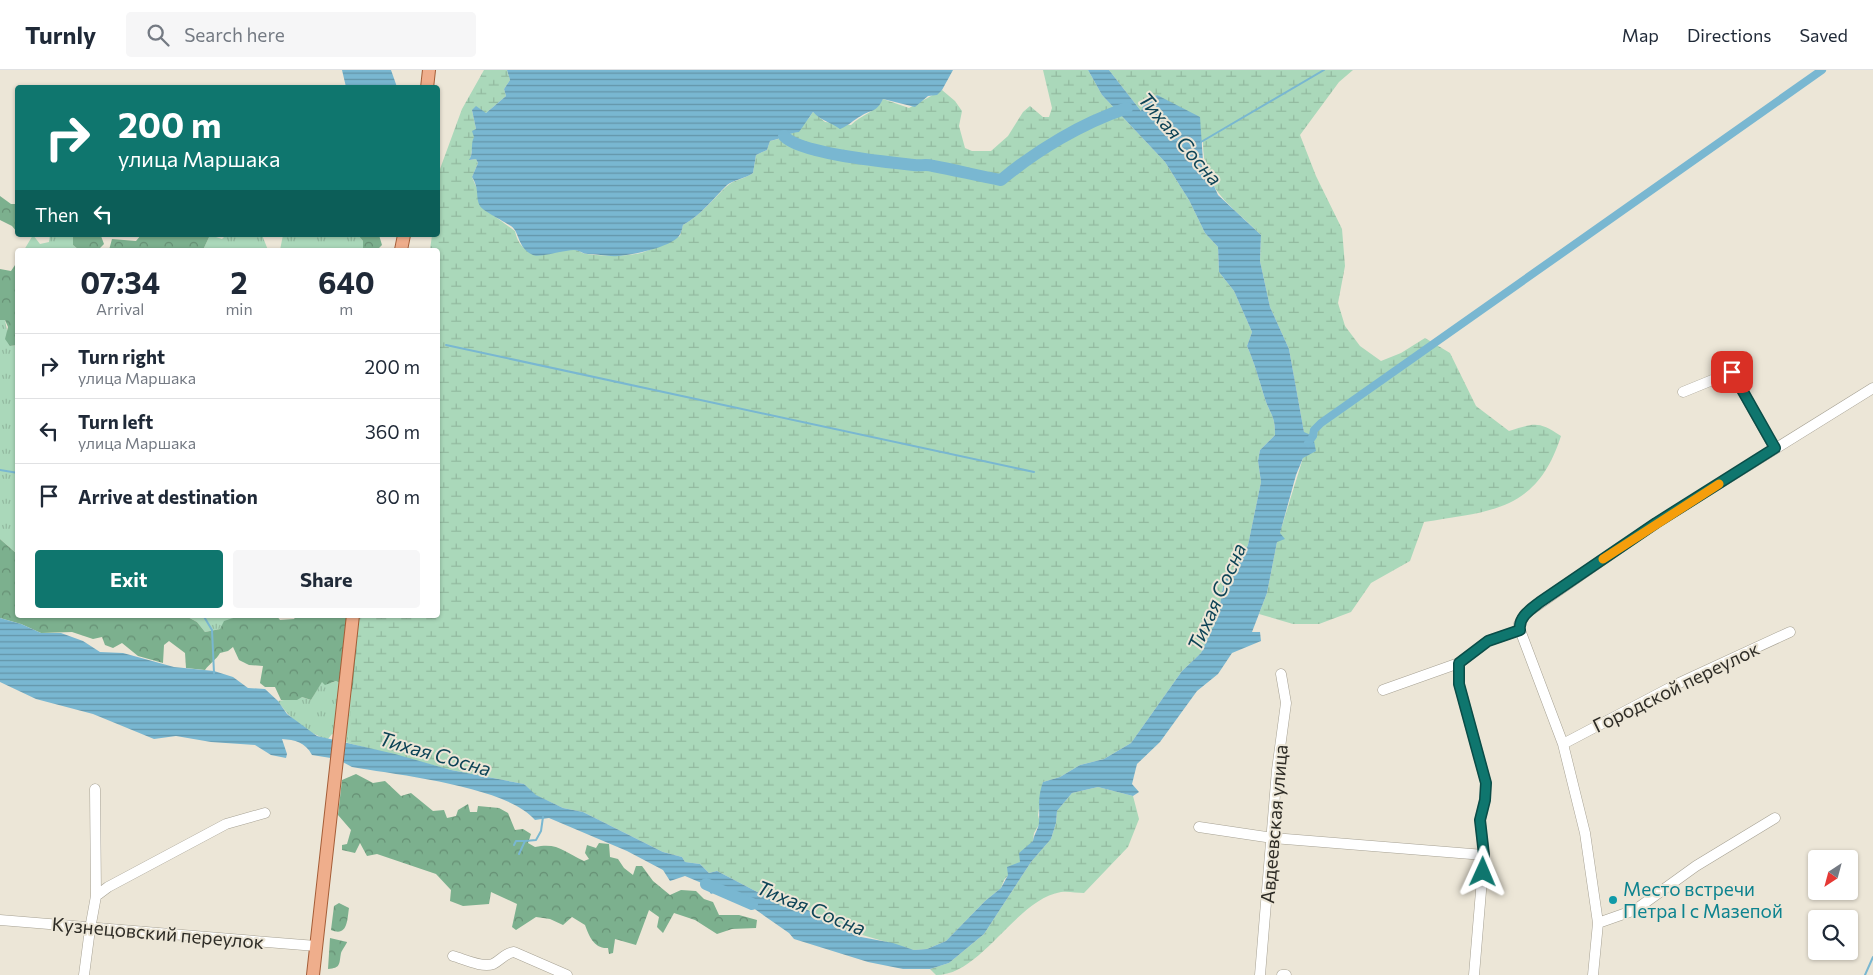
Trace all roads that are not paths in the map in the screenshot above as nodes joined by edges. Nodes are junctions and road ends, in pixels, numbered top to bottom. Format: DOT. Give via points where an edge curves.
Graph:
graph roads {
  1 [pos="429,70"];
  2 [pos="427,85"];
  3 [pos="1873,388"];
  4 [pos="1683,392"];
  5 [pos="1775,448"];
  6 [pos="353,618"];
  7 [pos="1520,630"];
  8 [pos="1790,632"];
  9 [pos="1459,663"];
  10 [pos="1281,674"];
  11 [pos="1383,690"];
  12 [pos="1563,744"];
  13 [pos="95,789"];
  14 [pos="265,813"];
  15 [pos="1775,818"];
  16 [pos="1199,827"];
  17 [pos="1273,838"];
  18 [pos="1484,855"];
  19 [pos="96,896"];
  20 [pos="0,920"];
  21 [pos="1598,923"];
  22 [pos="90,929"];
  23 [pos="316,946"];
  24 [pos="453,956"];
  25 [pos="84,975"];
  26 [pos="313,975"];
  27 [pos="567,975"];
  28 [pos="1260,975"];
  29 [pos="1282,975"];
  30 [pos="1286,975"];
  31 [pos="1474,975"];
  32 [pos="1593,975"];
  1 -- 2 [label="main road"];
  3 -- 5 [label="street"];
  4 -- 5 [label="street" via="1732,372"];
  5 -- 7 [label="street" via="1540,602 1525,614 1519,624"];
  6 -- 23 [label="main road"];
  7 -- 9 [label="street" via="1488,641"];
  7 -- 12 [label="street"];
  8 -- 12 [label="street, Городской переулок" via="1677,684"];
  9 -- 11 [label="street"];
  9 -- 18 [label="street" via="1459,684 1486,783 1480,820"];
  10 -- 17 [label="street, Авдеевская улица" via="1286,703 1277,770"];
  12 -- 21 [label="street" via="1585,833"];
  13 -- 19 [label="street"];
  14 -- 19 [label="street" via="226,824"];
  15 -- 21 [label="street" via="1696,866 1635,910"];
  16 -- 17 [label="street"];
  17 -- 18 [label="street"];
  17 -- 28 [label="street, Авдеевская улица"];
  18 -- 31 [label="street"];
  19 -- 22 [label="street"];
  20 -- 22 [label="street, Кузнецовский переулок"];
  21 -- 32 [label="street"];
  22 -- 23 [label="street, Кузнецовский переулок"];
  22 -- 25 [label="street"];
  23 -- 26 [label="main road"];
  24 -- 27 [label="street" via="483,965 492,964 514,952"];
  29 -- 30 [label="street"];
}
